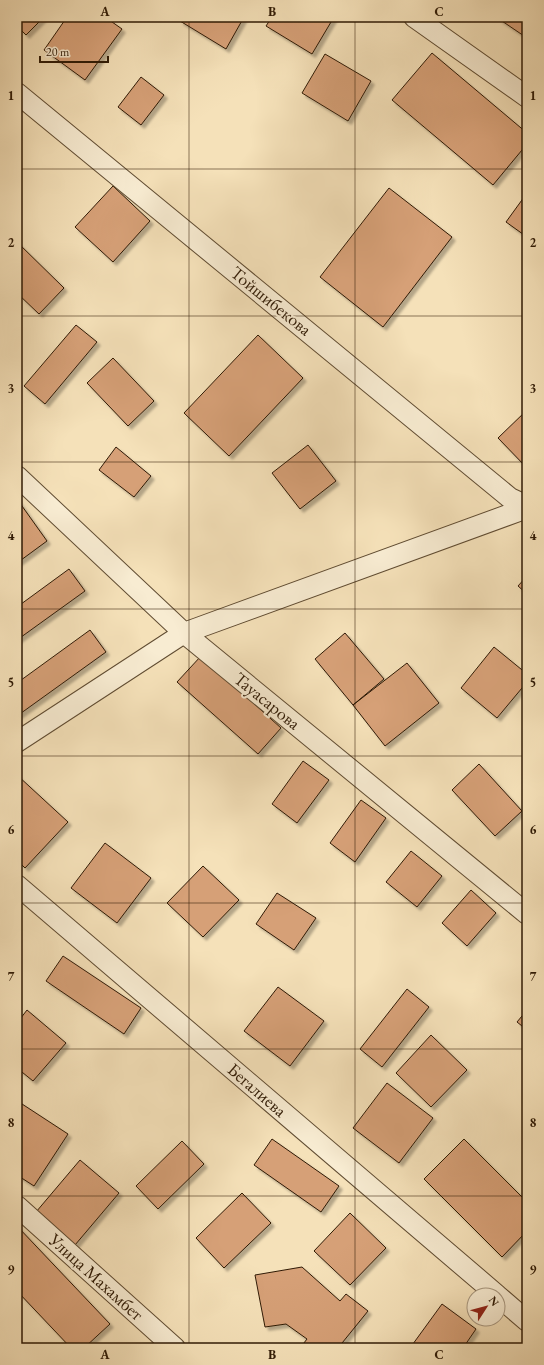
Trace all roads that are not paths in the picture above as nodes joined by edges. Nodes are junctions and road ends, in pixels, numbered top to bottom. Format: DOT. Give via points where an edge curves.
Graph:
graph roads {
  1 [pos="414,17"];
  2 [pos="17,93"];
  3 [pos="527,97"];
  4 [pos="17,476"];
  5 [pos="527,507"];
  6 [pos="184,633"];
  7 [pos="17,742"];
  8 [pos="17,885"];
  9 [pos="527,914"];
  10 [pos="17,1206"];
  11 [pos="489,1287"];
  12 [pos="506,1302"];
  13 [pos="527,1321"];
  14 [pos="175,1348"];
  1 -- 3 [label="street"];
  2 -- 5 [label="street, Тойшибекова" via="510,498"];
  4 -- 6 [label="street, Тауасарова"];
  5 -- 6 [label="street"];
  6 -- 7 [label="street"];
  6 -- 9 [label="street, Тауасарова"];
  8 -- 11 [label="street, Бегалиева"];
  10 -- 14 [label="street, Улица Махамбет"];
  12 -- 13 [label="street, Бегалиева"];
}
